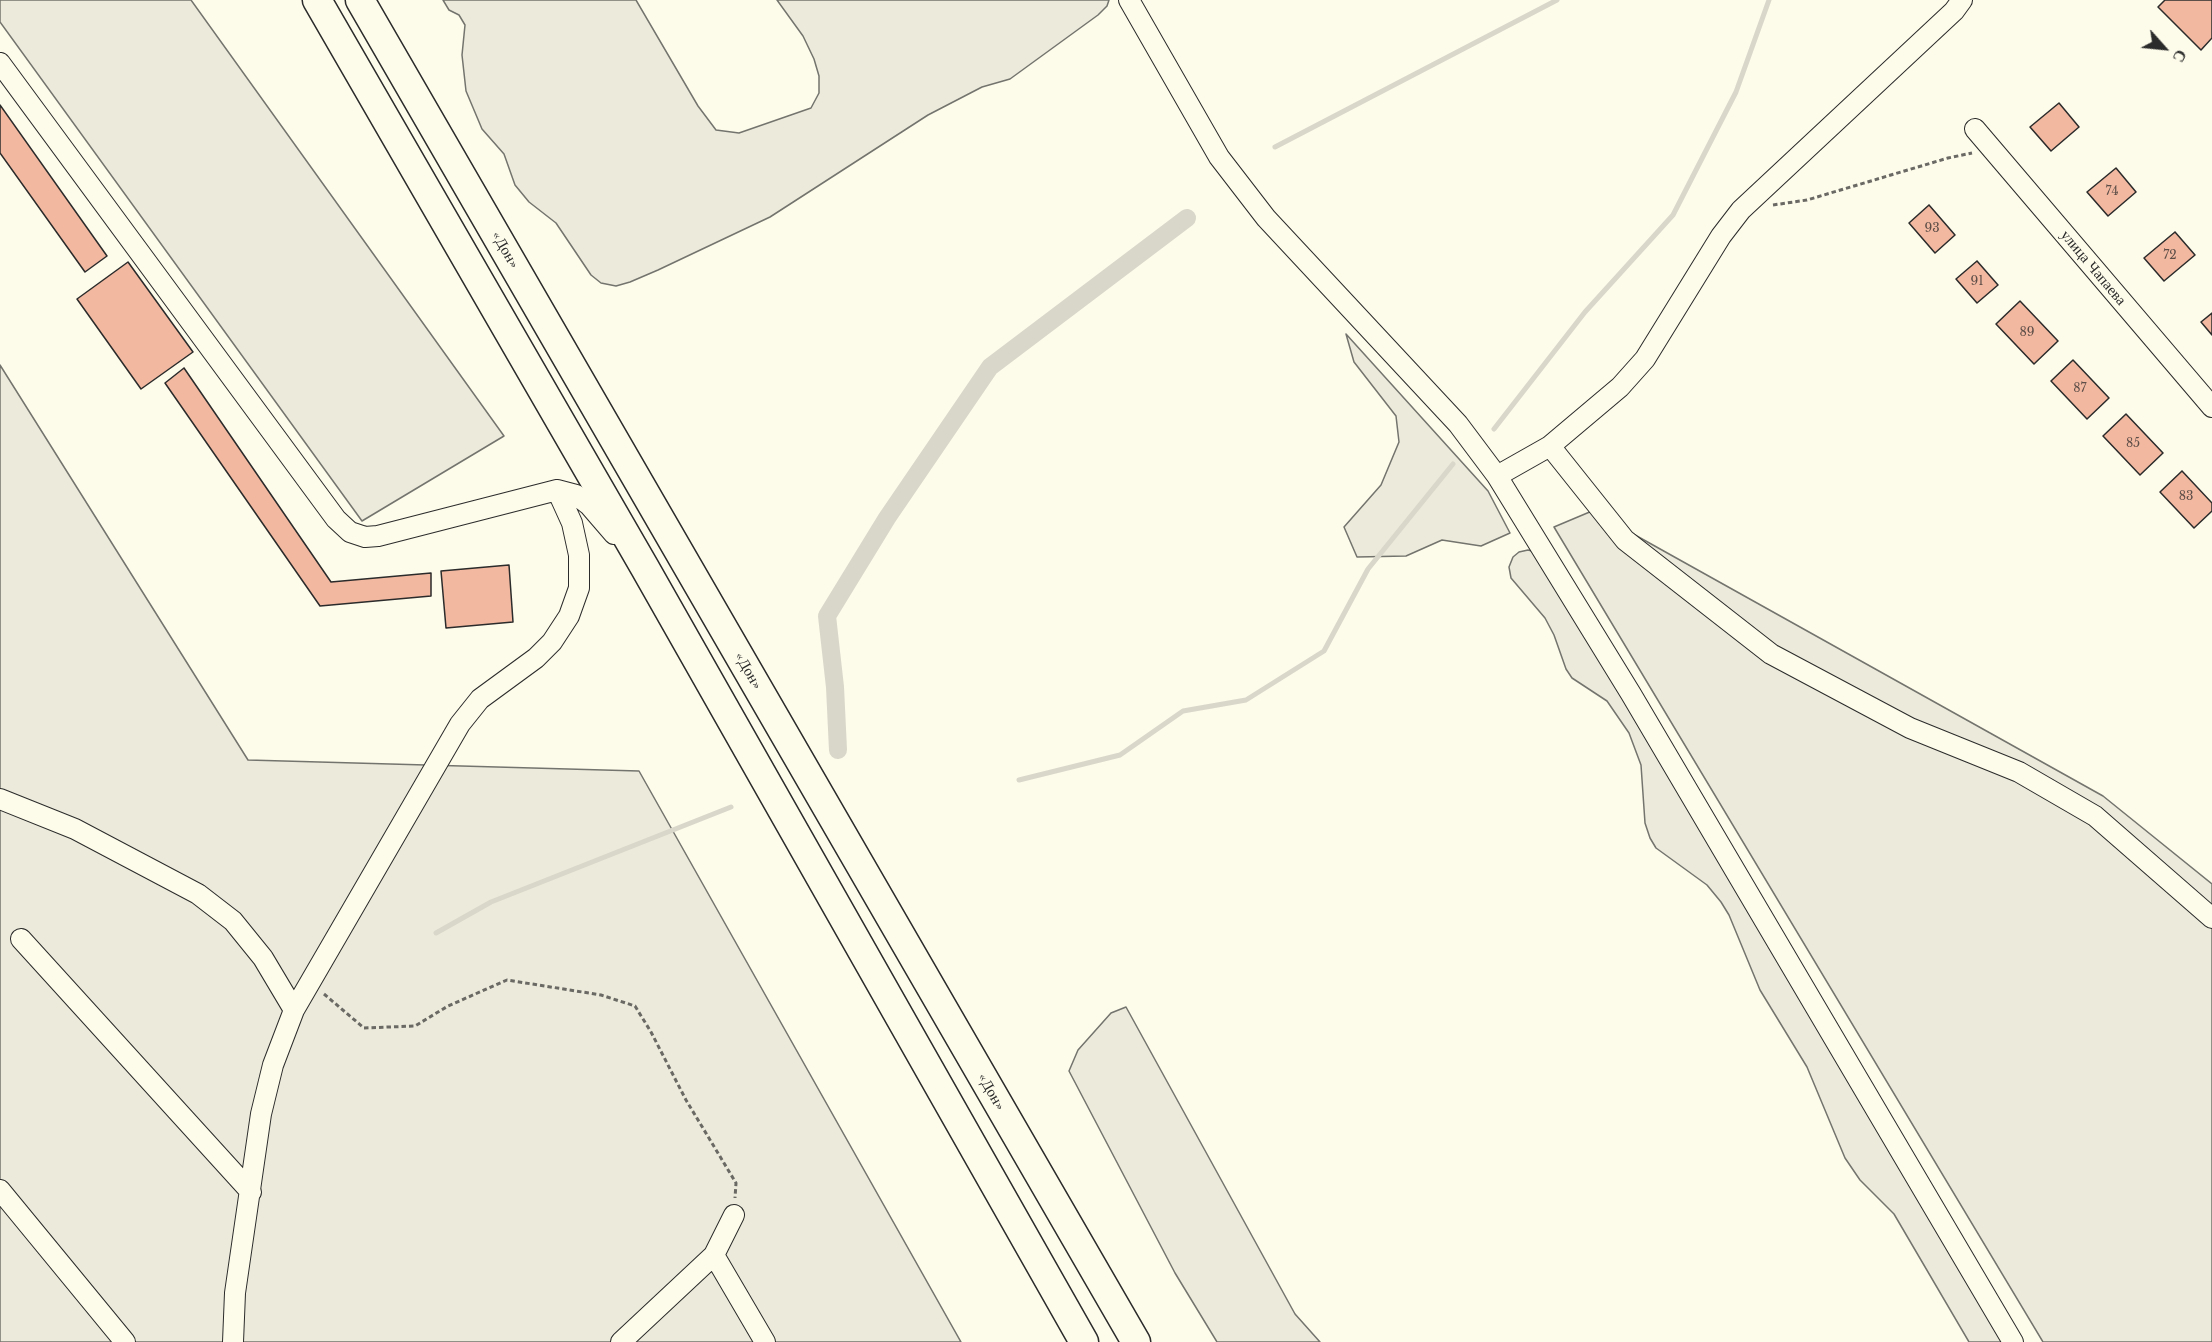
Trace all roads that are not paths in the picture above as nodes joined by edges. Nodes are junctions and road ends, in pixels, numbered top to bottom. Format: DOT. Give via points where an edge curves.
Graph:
graph roads {
  1 [pos="317,0"];
  2 [pos="360,0"];
  3 [pos="1129,0"];
  4 [pos="1962,0"];
  5 [pos="0,63"];
  6 [pos="1975,129"];
  7 [pos="2212,407"];
  8 [pos="1550,446"];
  9 [pos="1497,476"];
  10 [pos="557,490"];
  11 [pos="645,568"];
  12 [pos="0,798"];
  13 [pos="2212,918"];
  14 [pos="21,939"];
  15 [pos="294,1011"];
  16 [pos="0,1190"];
  17 [pos="251,1192"];
  18 [pos="734,1215"];
  19 [pos="714,1256"];
  20 [pos="125,1342"];
  21 [pos="233,1342"];
  22 [pos="621,1342"];
  23 [pos="765,1342"];
  24 [pos="1084,1342"];
  25 [pos="1136,1342"];
  26 [pos="2013,1342"];
  1 -- 11 [label="highway"];
  2 -- 25 [label="highway, «Дон»"];
  3 -- 9 [label="street" via="1219,157 1252,201 1458,424"];
  4 -- 8 [label="street" via="1741,210 1646,359 1620,387"];
  5 -- 10 [label="street" via="336,519 350,531 365,537 378,536"];
  6 -- 7 [label="street, улица Чапаева"];
  8 -- 9 [label="street"];
  8 -- 13 [label="street" via="1625,540 1771,654 1910,728 2019,772 2095,816"];
  9 -- 26 [label="street" via="1631,694"];
  10 -- 11 [label="street" via="576,495 589,505"];
  10 -- 15 [label="street" via="572,523 579,555 579,588 569,616 536,658 480,699 460,724"];
  11 -- 24 [label="highway"];
  12 -- 15 [label="street" via="75,829 198,894 233,921 263,958"];
  14 -- 17 [label="street"];
  15 -- 17 [label="street" via="273,1065 261,1114"];
  16 -- 20 [label="street"];
  17 -- 21 [label="street" via="235,1293"];
  18 -- 19 [label="street"];
  19 -- 22 [label="street"];
  19 -- 23 [label="street"];
}
